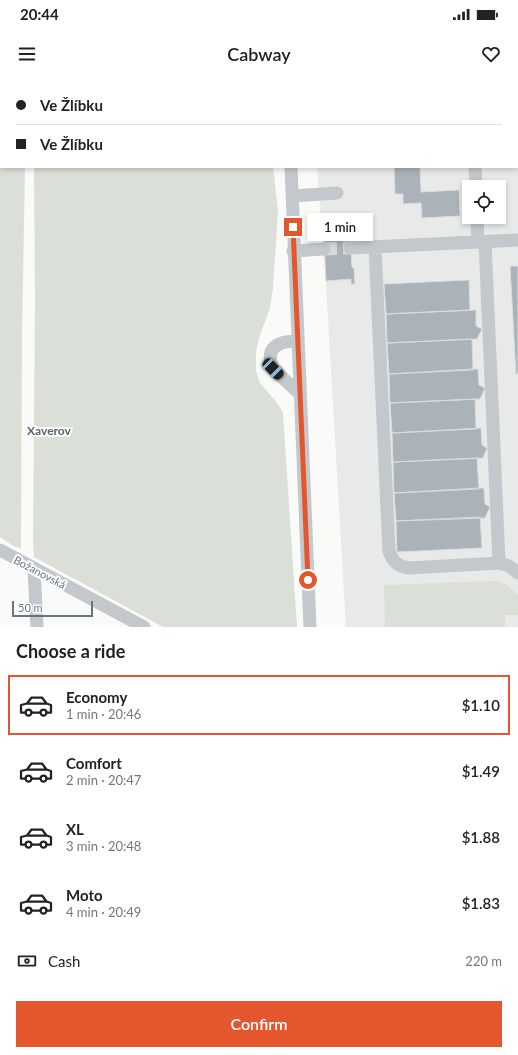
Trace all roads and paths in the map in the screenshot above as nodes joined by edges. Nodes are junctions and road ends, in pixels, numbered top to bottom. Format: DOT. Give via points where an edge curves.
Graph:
graph roads {
  1 [pos="291,168"];
  2 [pos="475,168"];
  3 [pos="476,180"];
  4 [pos="337,193"];
  5 [pos="292,196"];
  6 [pos="478,224"];
  7 [pos="518,240"];
  8 [pos="482,242"];
  9 [pos="350,244"];
  10 [pos="324,246"];
  11 [pos="293,247"];
  12 [pos="375,247"];
  13 [pos="298,341"];
  14 [pos="300,394"];
  15 [pos="0,550"];
  16 [pos="499,563"];
  17 [pos="34,569"];
  18 [pos="518,573"];
  19 [pos="37,627"];
  20 [pos="144,627"];
  21 [pos="310,627"];
  1 -- 5 [label="street"];
  2 -- 3 [label="street"];
  4 -- 5 [label="street"];
  5 -- 11 [label="street"];
  6 -- 8 [label="street"];
  7 -- 8 [label="street"];
  8 -- 12 [label="street"];
  8 -- 16 [label="street"];
  9 -- 12 [label="street"];
  10 -- 11 [label="street"];
  11 -- 13 [label="street"];
  12 -- 16 [label="street" via="390,555 395,563 409,568"];
  13 -- 14 [label="street"];
  13 -- 14 [label="street" via="279,344 272,351 270,359 273,369"];
  14 -- 21 [label="street"];
  15 -- 17 [label="street, Božanovská"];
  16 -- 18 [label="street" via="509,566"];
  17 -- 19 [label="street"];
  17 -- 20 [label="street, Božanovská"];
}
